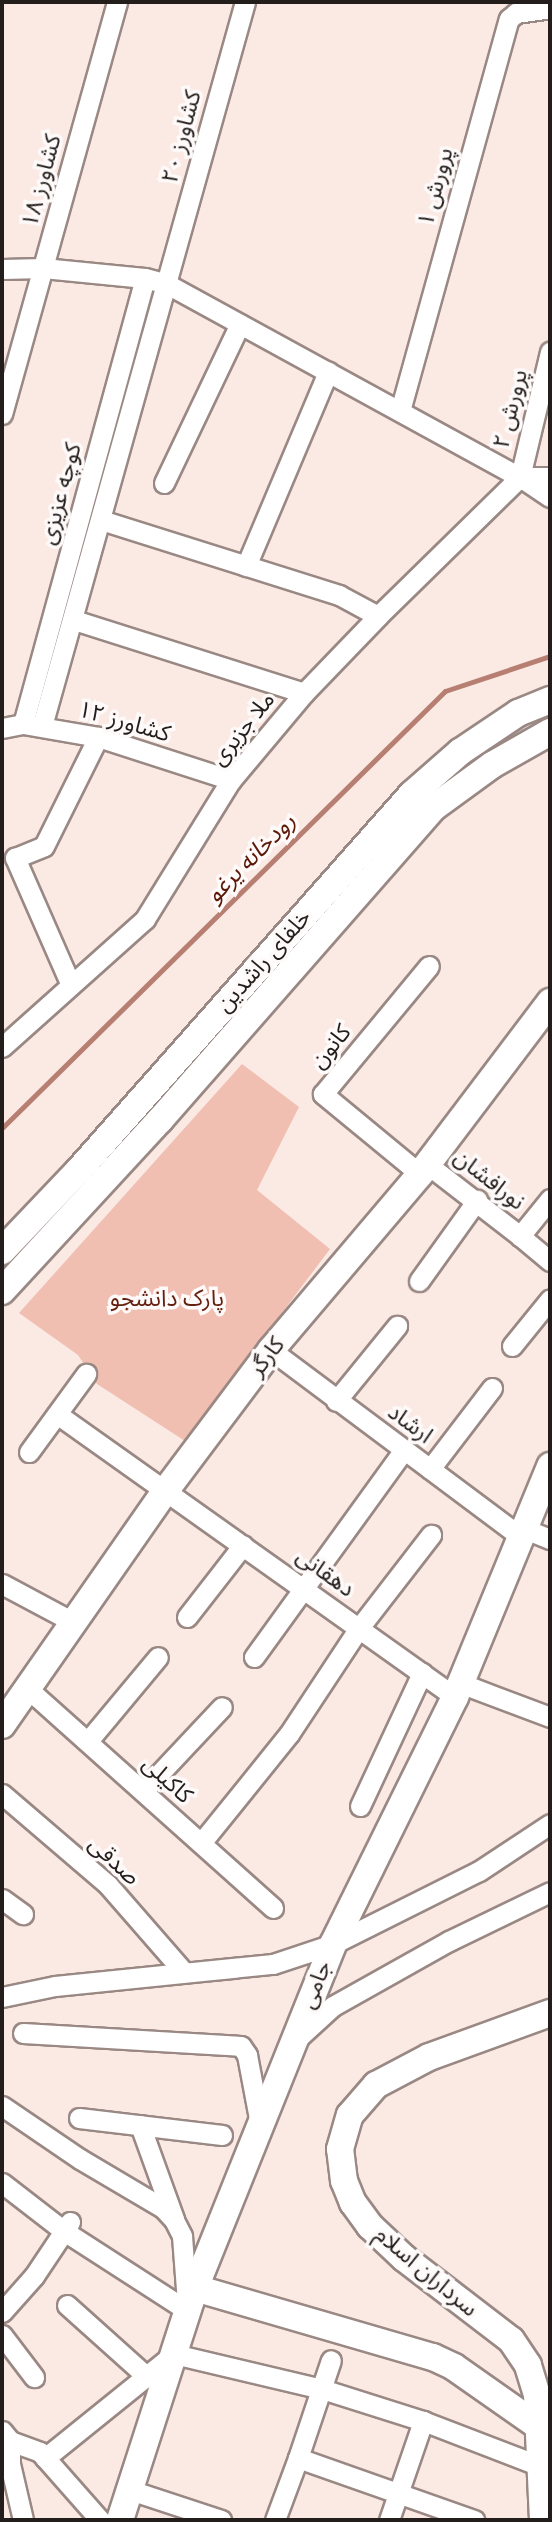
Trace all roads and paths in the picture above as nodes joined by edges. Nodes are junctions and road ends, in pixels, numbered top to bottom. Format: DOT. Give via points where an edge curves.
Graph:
graph roads {
  1 [pos="117,2"];
  2 [pos="244,2"];
  3 [pos="550,8"];
  4 [pos="43,268"];
  5 [pos="2,269"];
  6 [pos="145,278"];
  7 [pos="167,284"];
  8 [pos="240,324"];
  9 [pos="550,352"];
  10 [pos="328,372"];
  11 [pos="400,411"];
  12 [pos="2,414"];
  13 [pos="520,477"];
  14 [pos="550,477"];
  15 [pos="164,483"];
  16 [pos="550,497"];
  17 [pos="101,520"];
  18 [pos="246,566"];
  19 [pos="378,616"];
  20 [pos="74,621"];
  21 [pos="304,693"];
  22 [pos="550,699"];
  23 [pos="33,725"];
  24 [pos="2,728"];
  25 [pos="550,732"];
  26 [pos="97,737"];
  27 [pos="231,780"];
  28 [pos="8,861"];
  29 [pos="429,966"];
  30 [pos="70,983"];
  31 [pos="548,1009"];
  32 [pos="2,1047"];
  33 [pos="424,1169"];
  34 [pos="550,1199"];
  35 [pos="477,1200"];
  36 [pos="520,1236"];
  37 [pos="2,1251"];
  38 [pos="550,1261"];
  39 [pos="418,1281"];
  40 [pos="2,1291"];
  41 [pos="550,1299"];
  42 [pos="397,1326"];
  43 [pos="512,1346"];
  44 [pos="271,1350"];
  45 [pos="86,1374"];
  46 [pos="492,1388"];
  47 [pos="336,1401"];
  48 [pos="57,1414"];
  49 [pos="404,1450"];
  50 [pos="29,1452"];
  51 [pos="550,1465"];
  52 [pos="430,1469"];
  53 [pos="166,1490"];
  54 [pos="523,1533"];
  55 [pos="431,1535"];
  56 [pos="550,1539"];
  57 [pos="243,1545"];
  58 [pos="2,1584"];
  59 [pos="302,1587"];
  60 [pos="187,1617"];
  61 [pos="75,1623"];
  62 [pos="359,1628"];
  63 [pos="158,1657"];
  64 [pos="254,1657"];
  65 [pos="422,1674"];
  66 [pos="27,1688"];
  67 [pos="457,1690"];
  68 [pos="222,1707"];
  69 [pos="550,1717"];
  70 [pos="2,1725"];
  71 [pos="88,1741"];
  72 [pos="143,1791"];
  73 [pos="2,1794"];
  74 [pos="360,1807"];
  75 [pos="550,1824"];
  76 [pos="201,1843"];
  77 [pos="550,1892"];
  78 [pos="2,1899"];
  79 [pos="273,1908"];
  80 [pos="23,1914"];
  81 [pos="333,1944"];
  82 [pos="184,1972"];
  83 [pos="2,1997"];
  84 [pos="550,2013"];
  85 [pos="23,2032"];
  86 [pos="293,2043"];
  87 [pos="2,2106"];
  88 [pos="79,2118"];
  89 [pos="140,2125"];
  90 [pos="260,2125"];
  91 [pos="222,2135"];
  92 [pos="2,2183"];
  93 [pos="174,2220"];
  94 [pos="67,2227"];
  95 [pos="191,2300"];
  96 [pos="67,2305"];
  97 [pos="2,2312"];
  98 [pos="2,2335"];
  99 [pos="174,2354"];
  100 [pos="331,2360"];
  101 [pos="146,2376"];
  102 [pos="34,2377"];
  103 [pos="322,2389"];
  104 [pos="423,2421"];
  105 [pos="538,2427"];
  106 [pos="6,2436"];
  107 [pos="45,2458"];
  108 [pos="298,2458"];
  109 [pos="540,2466"];
  110 [pos="130,2490"];
  111 [pos="398,2494"];
  112 [pos="23,2520"];
  113 [pos="100,2520"];
  114 [pos="120,2520"];
  115 [pos="221,2520"];
  116 [pos="275,2520"];
  117 [pos="389,2520"];
  118 [pos="474,2520"];
  119 [pos="543,2520"];
  1 -- 4 [label="street, کشاورز ۱۸"];
  2 -- 7 [label="street, کشاورز ۲۰"];
  3 -- 11 [label="street, پرورش ۱" via="516,13 505,28"];
  4 -- 5 [label="street"];
  4 -- 6 [label="street"];
  4 -- 12 [label="street, کشاورز ۱۸"];
  6 -- 7 [label="street"];
  6 -- 23 [label="street, کوچه عزیزی"];
  7 -- 8 [label="street"];
  7 -- 17 [label="street, کشاورز ۲۰"];
  8 -- 10 [label="street"];
  8 -- 15 [label="street"];
  9 -- 13 [label="street, پرورش ۲"];
  10 -- 11 [label="street"];
  10 -- 18 [label="street"];
  11 -- 13 [label="street"];
  13 -- 14 [label="street"];
  13 -- 16 [label="street"];
  13 -- 19 [label="street, ملا جزیری"];
  17 -- 18 [label="street"];
  17 -- 20 [label="street, کشاورز ۲۰"];
  18 -- 19 [label="street" via="338,595"];
  19 -- 21 [label="street, ملا جزیری"];
  20 -- 21 [label="street"];
  20 -- 23 [label="street, کشاورز ۲۰"];
  21 -- 27 [label="street, ملا جزیری"];
  22 -- 37 [label="street, خلفای راشدین" via="519,713 460,752 412,794"];
  23 -- 24 [label="street, کشاورز ۱۲"];
  23 -- 26 [label="street, کشاورز ۱۲"];
  25 -- 40 [label="street" via="492,765 433,808 160,1120"];
  26 -- 27 [label="street, کشاورز ۱۲"];
  26 -- 28 [label="street" via="44,846"];
  27 -- 30 [label="street, ملا جزیری" via="145,919"];
  28 -- 30 [label="street"];
  29 -- 33 [label="street, کانون" via="323,1094"];
  30 -- 32 [label="street, ملا جزیری"];
  31 -- 33 [label="street, کارگر"];
  33 -- 35 [label="street, نورافشان"];
  33 -- 44 [label="street, کارگر"];
  34 -- 36 [label="street"];
  35 -- 36 [label="street, نورافشان"];
  35 -- 39 [label="street"];
  36 -- 38 [label="street, نورافشان"];
  41 -- 43 [label="street"];
  42 -- 47 [label="street"];
  44 -- 47 [label="street, ارشاد"];
  44 -- 53 [label="street, کارگر"];
  45 -- 48 [label="street"];
  46 -- 52 [label="street"];
  47 -- 49 [label="street, ارشاد"];
  48 -- 50 [label="street"];
  48 -- 53 [label="street, دهقانی"];
  49 -- 52 [label="street, ارشاد"];
  49 -- 59 [label="street"];
  51 -- 54 [label="street, جامی"];
  52 -- 54 [label="street, ارشاد"];
  53 -- 57 [label="street, دهقانی"];
  53 -- 61 [label="street, کارگر"];
  54 -- 56 [label="street, ارشاد"];
  54 -- 67 [label="street, جامی"];
  55 -- 62 [label="street"];
  57 -- 59 [label="street, دهقانی"];
  57 -- 60 [label="street"];
  58 -- 61 [label="street"];
  59 -- 62 [label="street, دهقانی"];
  59 -- 64 [label="street"];
  61 -- 66 [label="street, کارگر"];
  62 -- 65 [label="street, دهقانی"];
  62 -- 76 [label="street" via="289,1734"];
  63 -- 71 [label="street"];
  65 -- 67 [label="street, دهقانی"];
  65 -- 74 [label="street"];
  66 -- 70 [label="street, کارگر"];
  66 -- 71 [label="street, کاکیلی"];
  67 -- 69 [label="street, دهقانی"];
  67 -- 81 [label="street, جامی"];
  68 -- 72 [label="street"];
  71 -- 72 [label="street, کاکیلی"];
  72 -- 76 [label="street, کاکیلی"];
  73 -- 82 [label="street, صدقی" via="108,1885"];
  75 -- 81 [label="street" via="479,1871"];
  76 -- 79 [label="street, کاکیلی"];
  77 -- 86 [label="street" via="449,1941 333,2006"];
  78 -- 80 [label="street"];
  81 -- 82 [label="street" via="273,1964"];
  81 -- 86 [label="street, جامی"];
  82 -- 83 [label="street" via="55,1986"];
  84 -- 105 [label="street, سرداران اسلام" via="429,2057 376,2085 349,2115 340,2149 344,2181 370,2226 404,2258 511,2340 528,2365 537,2395"];
  85 -- 90 [label="street" via="241,2046 247,2055"];
  86 -- 90 [label="street, جامی"];
  87 -- 93 [label="street" via="163,2208"];
  88 -- 89 [label="street"];
  89 -- 91 [label="street"];
  89 -- 93 [label="street"];
  90 -- 95 [label="street, جامی"];
  92 -- 94 [label="street"];
  93 -- 95 [label="street" via="182,2236"];
  94 -- 95 [label="street"];
  94 -- 97 [label="street" via="34,2276"];
  95 -- 99 [label="street, جامی"];
  95 -- 105 [label="street" via="433,2357"];
  96 -- 101 [label="street"];
  98 -- 102 [label="street"];
  99 -- 101 [label="street"];
  99 -- 103 [label="street"];
  99 -- 110 [label="street, جامی"];
  100 -- 103 [label="street"];
  101 -- 107 [label="street"];
  103 -- 104 [label="street"];
  103 -- 108 [label="street"];
  104 -- 109 [label="street"];
  104 -- 111 [label="street"];
  105 -- 109 [label="street, سرداران اسلام"];
  106 -- 107 [label="street"];
  106 -- 112 [label="street"];
  107 -- 113 [label="street"];
  108 -- 111 [label="street"];
  108 -- 116 [label="street"];
  109 -- 119 [label="street, سرداران اسلام"];
  110 -- 114 [label="street, جامی"];
  110 -- 115 [label="street"];
  111 -- 117 [label="street"];
  111 -- 118 [label="street"];
}
